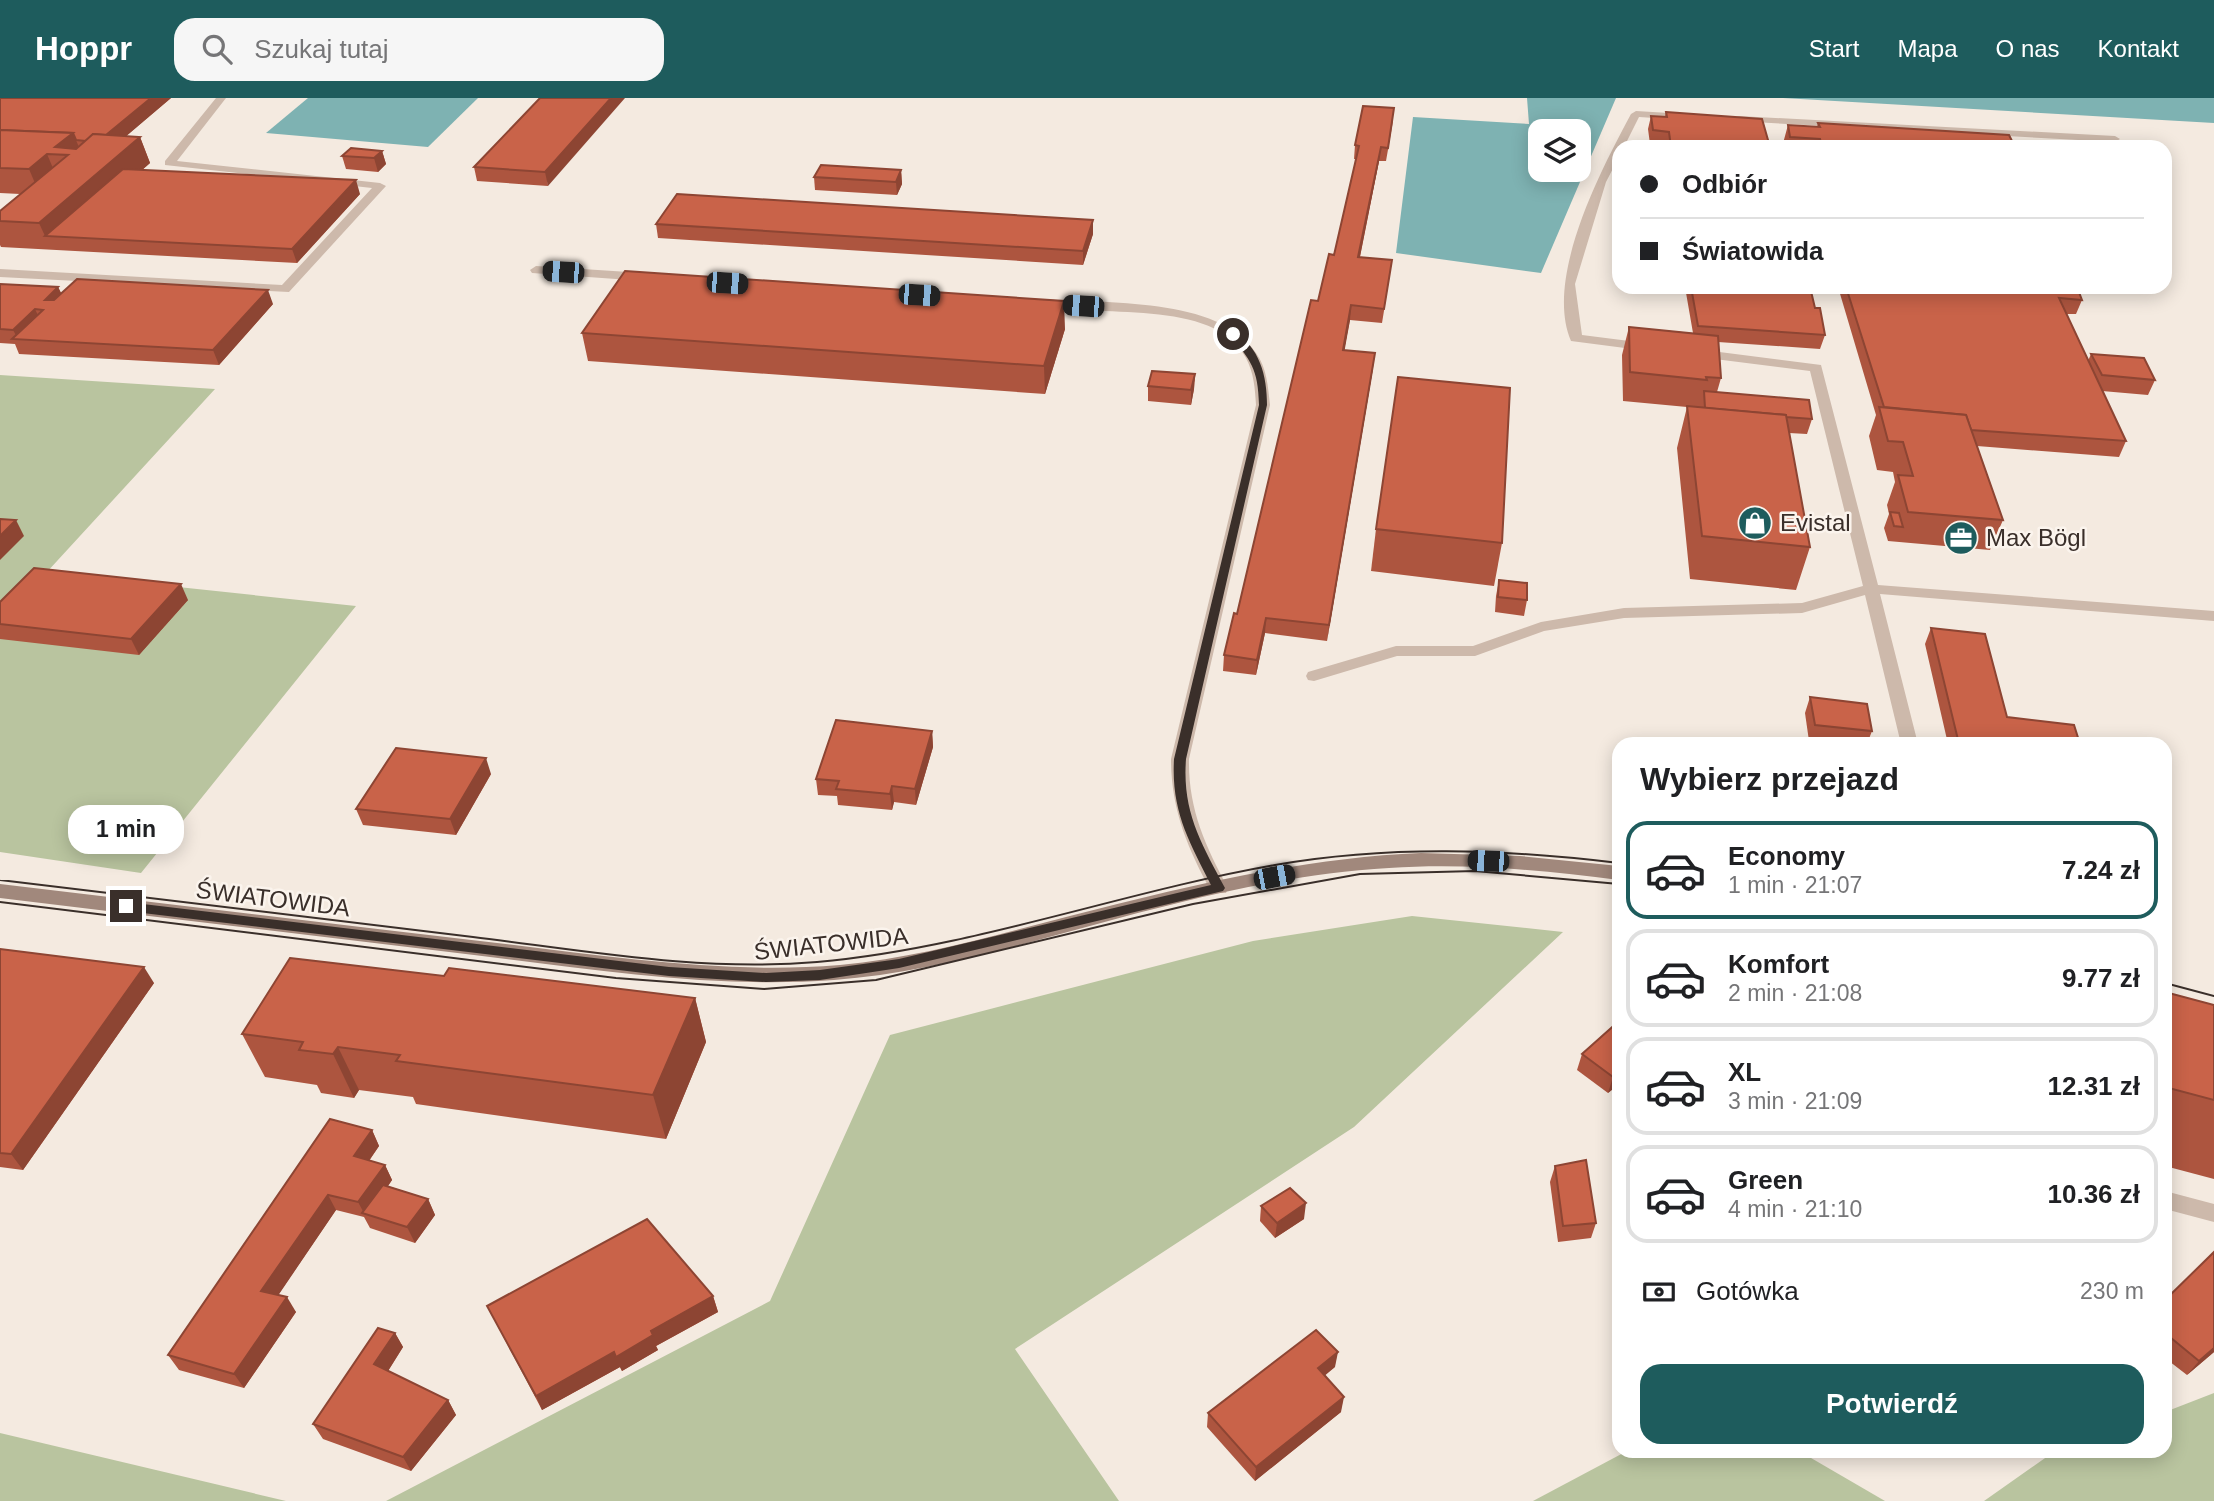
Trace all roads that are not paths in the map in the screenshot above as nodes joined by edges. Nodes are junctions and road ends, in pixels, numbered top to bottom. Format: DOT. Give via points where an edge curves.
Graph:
graph roads {
  1 [pos="221,98"];
  2 [pos="2115,139"];
  3 [pos="1622,140"];
  4 [pos="1612,159"];
  5 [pos="536,270"];
  6 [pos="0,273"];
  7 [pos="659,278"];
  8 [pos="1028,302"];
  9 [pos="1656,348"];
  10 [pos="1682,351"];
  11 [pos="1871,589"];
  12 [pos="2214,616"];
  13 [pos="1314,676"];
  14 [pos="1908,737"];
  15 [pos="1612,872"];
  16 [pos="1219,888"];
  17 [pos="0,891"];
  18 [pos="2172,1202"];
  19 [pos="2214,1213"];
  1 -- 6 [label="street" via="169,163 380,186 285,289"];
  2 -- 3 [label="street" via="1636,114"];
  4 -- 9 [label="street" via="1600,182 1569,284 1576,338"];
  5 -- 7 [label="street"];
  8 -- 16 [label="street" via="1167,312 1206,320 1244,343 1263,379 1263,405 1180,759 1178,784 1186,825"];
  10 -- 11 [label="street" via="1816,368"];
  11 -- 12 [label="street"];
  11 -- 13 [label="street" via="1802,608 1624,613 1541,627 1475,651 1396,651"];
  11 -- 14 [label="street"];
  15 -- 16 [label="street, ŚWIATOWIDA" via="1503,861 1413,860 1304,871"];
  16 -- 17 [label="street, ŚWIATOWIDA" via="912,961 766,978 658,970"];
  18 -- 19 [label="street"];
}
